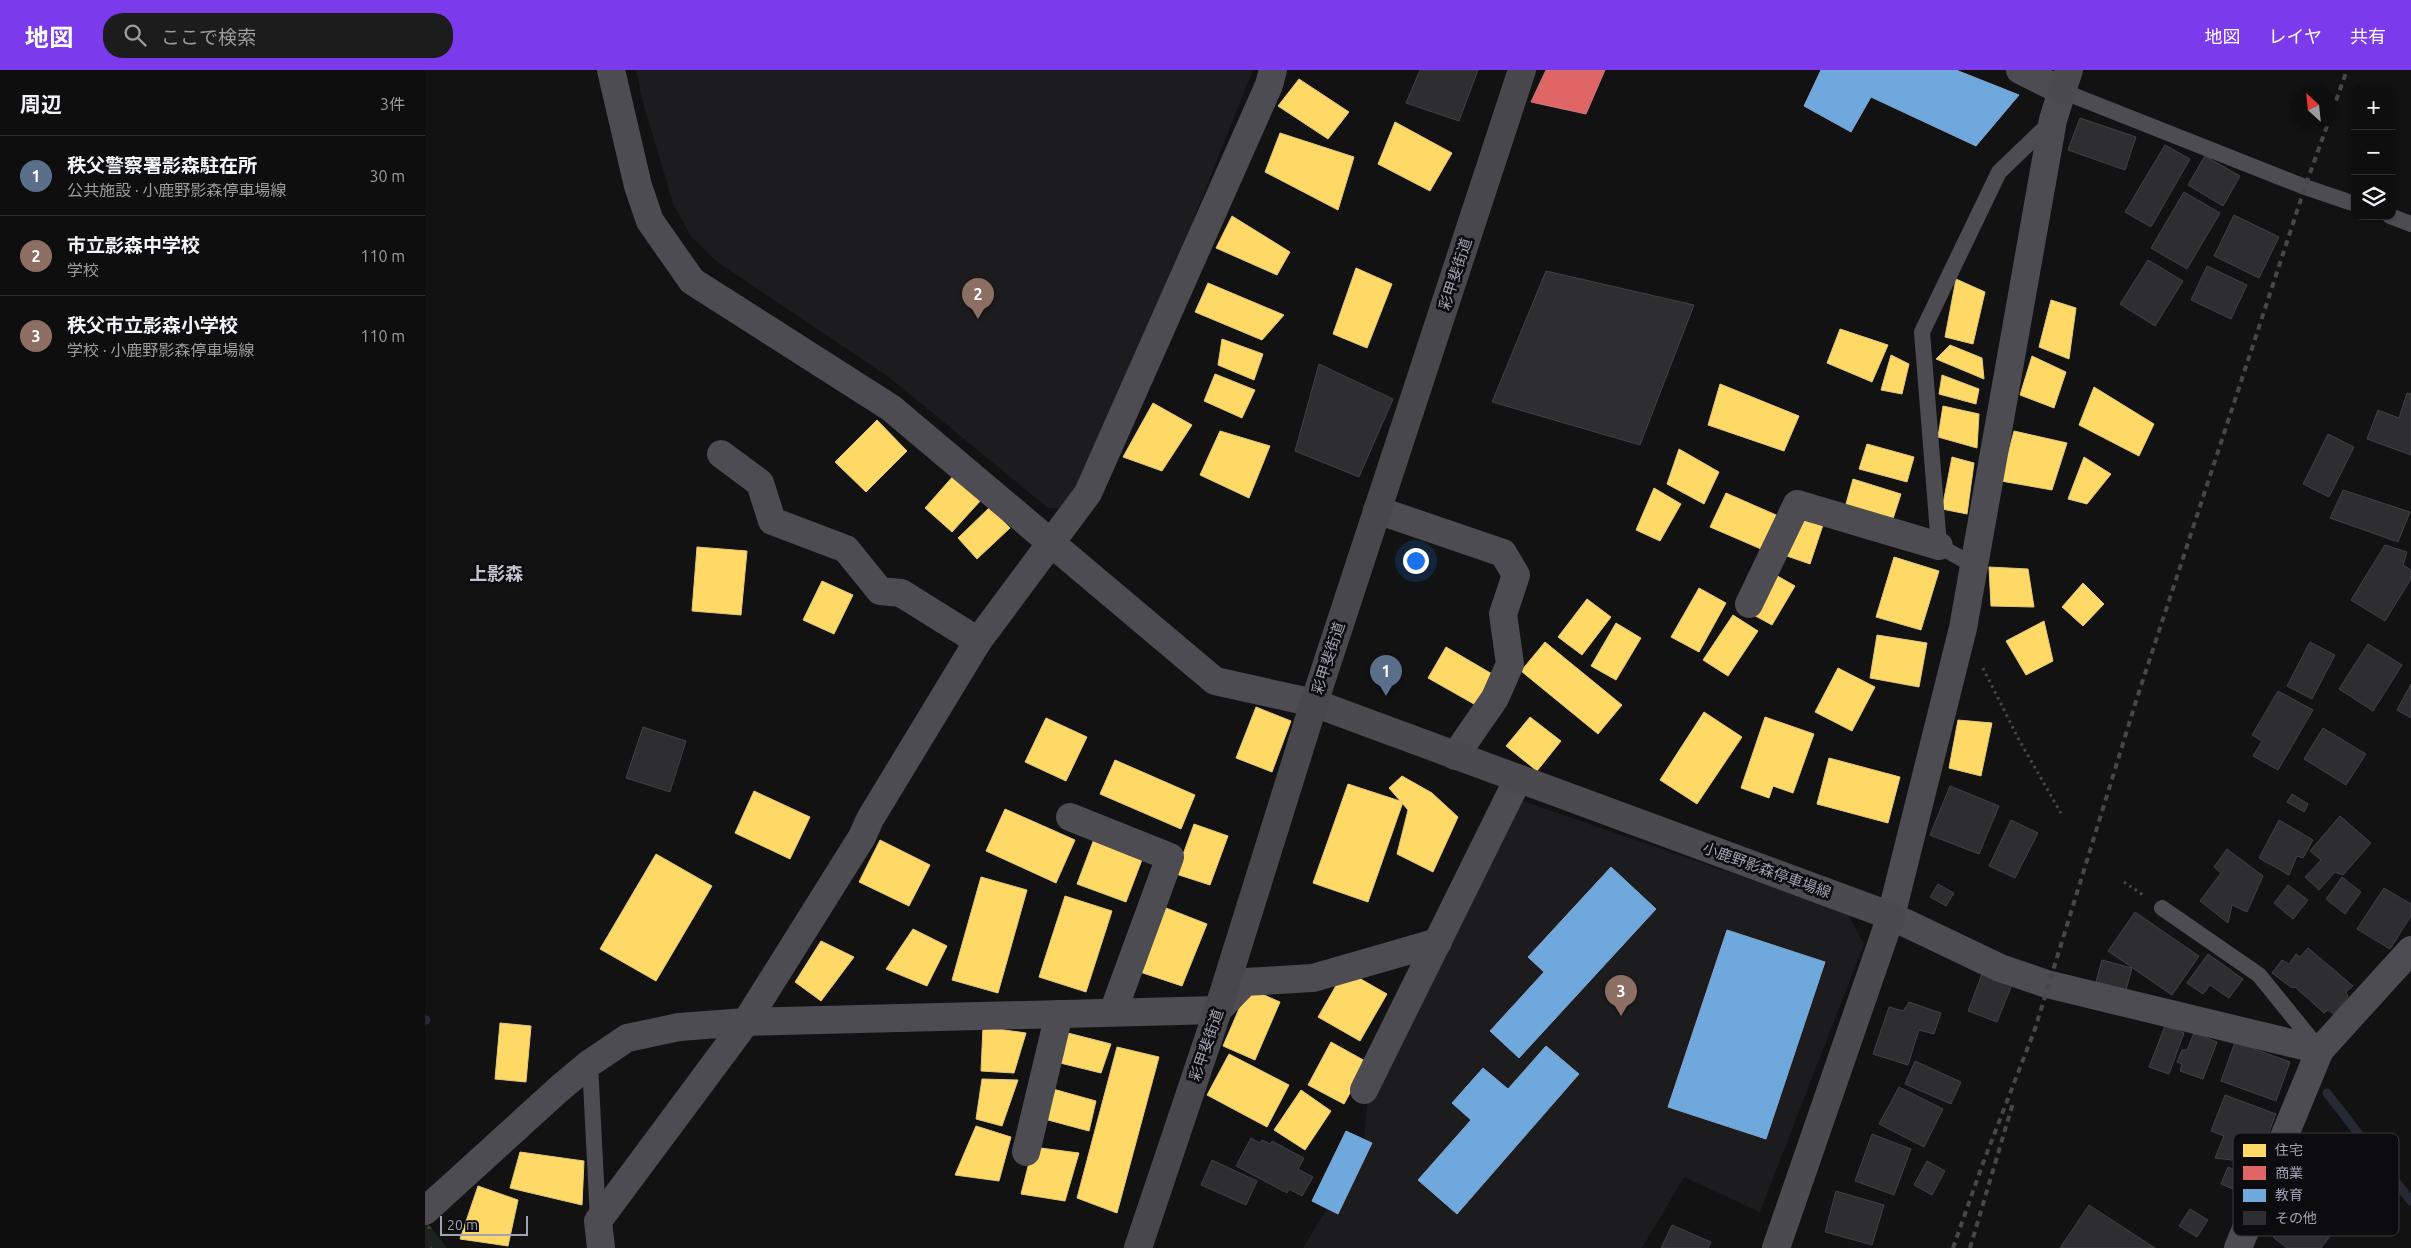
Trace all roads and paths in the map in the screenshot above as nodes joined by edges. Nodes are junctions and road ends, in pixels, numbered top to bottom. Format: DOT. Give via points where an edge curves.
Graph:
graph roads {
  1 [pos="611,70"];
  2 [pos="1273,70"];
  3 [pos="1522,70"];
  4 [pos="2021,70"];
  5 [pos="2066,80"];
  6 [pos="2053,120"];
  7 [pos="2351,203"];
  8 [pos="2396,218"];
  9 [pos="2411,224"];
  10 [pos="721,454"];
  11 [pos="1377,510"];
  12 [pos="1051,544"];
  13 [pos="1939,546"];
  14 [pos="1975,566"];
  15 [pos="1749,604"];
  16 [pos="1963,628"];
  17 [pos="978,641"];
  18 [pos="1313,704"];
  19 [pos="1455,756"];
  20 [pos="1518,779"];
  21 [pos="2062,815"];
  22 [pos="1070,817"];
  23 [pos="2162,908"];
  24 [pos="1891,916"];
  25 [pos="1438,942"];
  26 [pos="2411,950"];
  27 [pos="1218,1010"];
  28 [pos="1113,1012"];
  29 [pos="1059,1014"];
  30 [pos="746,1022"];
  31 [pos="2320,1050"];
  32 [pos="590,1063"];
  33 [pos="1364,1090"];
  34 [pos="2286,1133"];
  35 [pos="1026,1152"];
  36 [pos="425,1211"];
  37 [pos="598,1221"];
  38 [pos="2243,1236"];
  39 [pos="601,1248"];
  40 [pos="1138,1248"];
  41 [pos="1776,1248"];
  42 [pos="2238,1248"];
  1 -- 12 [label="street" via="638,186 650,220 692,281 891,408"];
  2 -- 12 [label="street" via="1088,493"];
  3 -- 11 [label="highway, 彩甲斐街道"];
  4 -- 5 [label="street"];
  5 -- 6 [label="street"];
  5 -- 7 [label="lane" via="2305,187"];
  6 -- 13 [label="lane" via="1999,172 1922,332"];
  6 -- 14 [label="street"];
  8 -- 9 [label="lane"];
  10 -- 17 [label="street" via="760,483 772,521 846,549 879,591 901,593"];
  11 -- 18 [label="highway, 彩甲斐街道"];
  11 -- 19 [label="street" via="1503,553 1516,574 1503,614 1510,664 1495,698"];
  12 -- 17 [label="street"];
  12 -- 18 [label="street" via="1215,681"];
  13 -- 14 [label="lane"];
  13 -- 15 [label="street" via="1797,504"];
  14 -- 16 [label="street"];
  16 -- 21 [label="path" via="2018,738"];
  16 -- 24 [label="street"];
  17 -- 30 [label="street" via="862,837"];
  18 -- 19 [label="main road, 小鹿野影森停車場線"];
  18 -- 27 [label="highway, 彩甲斐街道"];
  19 -- 20 [label="main road, 小鹿野影森停車場線"];
  20 -- 24 [label="main road, 小鹿野影森停車場線"];
  20 -- 25 [label="street"];
  22 -- 28 [label="street" via="1170,857"];
  23 -- 31 [label="lane" via="2259,975"];
  24 -- 31 [label="street" via="2000,968 2047,984"];
  24 -- 41 [label="main road"];
  25 -- 27 [label="street" via="1313,978 1245,982"];
  25 -- 33 [label="street"];
  26 -- 31 [label="street"];
  27 -- 28 [label="street"];
  27 -- 40 [label="highway, 彩甲斐街道"];
  28 -- 29 [label="street"];
  29 -- 30 [label="street"];
  29 -- 35 [label="street"];
  30 -- 32 [label="street" via="679,1027 627,1038"];
  30 -- 37 [label="street"];
  31 -- 34 [label="street"];
  32 -- 36 [label="street"];
  32 -- 37 [label="lane"];
  37 -- 39 [label="street"];
  38 -- 42 [label="street"];
}
